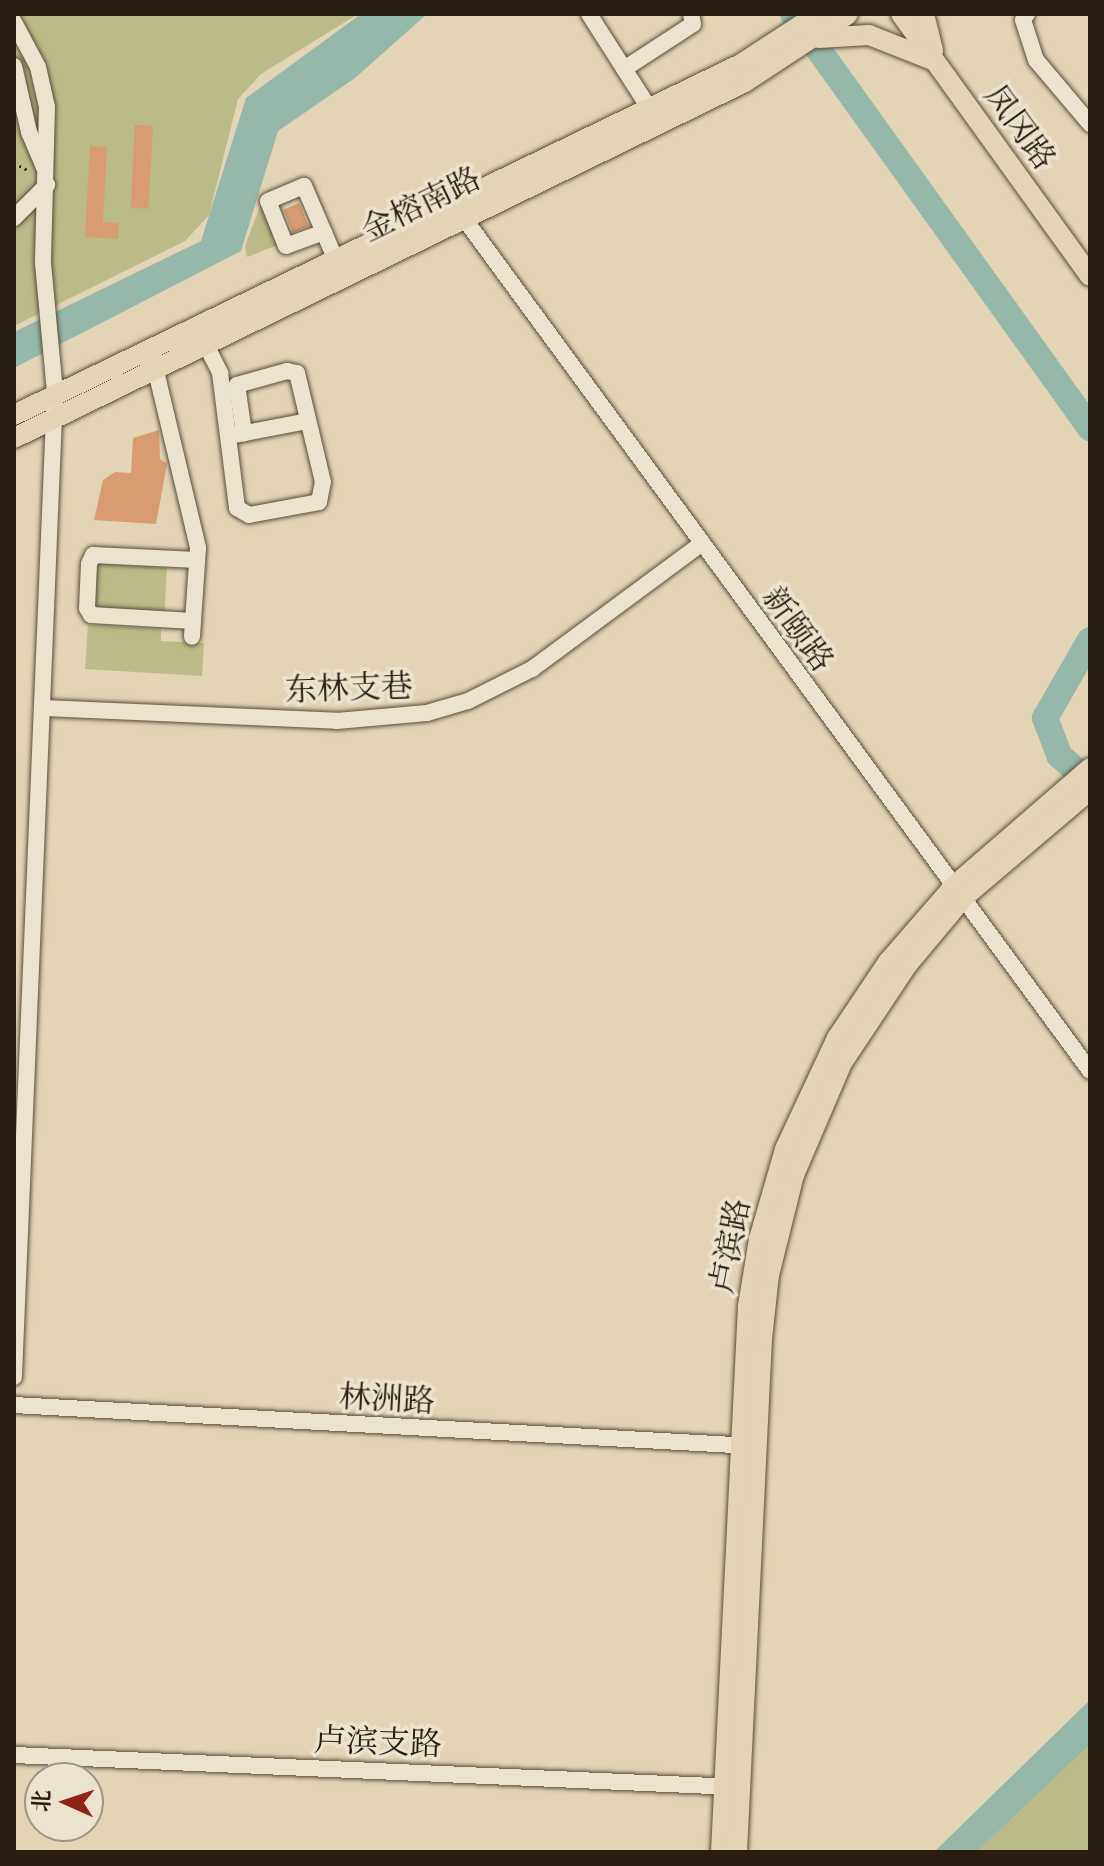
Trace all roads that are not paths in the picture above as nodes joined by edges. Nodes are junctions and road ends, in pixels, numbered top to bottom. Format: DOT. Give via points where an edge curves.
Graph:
graph roads {
  1 [pos="589,14"];
  2 [pos="691,14"];
  3 [pos="901,14"];
  4 [pos="924,14"];
  5 [pos="1027,14"];
  6 [pos="14,22"];
  7 [pos="821,22"];
  8 [pos="778,53"];
  9 [pos="936,63"];
  10 [pos="14,66"];
  11 [pos="624,69"];
  12 [pos="649,108"];
  13 [pos="1090,124"];
  14 [pos="48,180"];
  15 [pos="463,217"];
  16 [pos="14,218"];
  17 [pos="324,232"];
  18 [pos="335,258"];
  19 [pos="1090,276"];
  20 [pos="205,343"];
  21 [pos="155,367"];
  22 [pos="55,393"];
  23 [pos="14,415"];
  24 [pos="54,416"];
  25 [pos="308,421"];
  26 [pos="237,434"];
  27 [pos="14,438"];
  28 [pos="701,544"];
  29 [pos="197,560"];
  30 [pos="44,708"];
  31 [pos="1090,768"];
  32 [pos="1090,790"];
  33 [pos="1066,800"];
  34 [pos="958,892"];
  35 [pos="1090,1071"];
  36 [pos="14,1377"];
  37 [pos="14,1405"];
  38 [pos="748,1446"];
  39 [pos="14,1755"];
  40 [pos="732,1787"];
  41 [pos="721,1852"];
  42 [pos="737,1852"];
  1 -- 11 [label="street"];
  2 -- 11 [label="street" via="693,24"];
  3 -- 9 [label="main road, 凤冈路"];
  4 -- 9 [label="main road"];
  5 -- 13 [label="street" via="1023,20 1036,60"];
  6 -- 14 [label="street" via="38,67 47,107"];
  7 -- 8 [label="main road, 金榕南路"];
  7 -- 9 [label="main road" via="899,43"];
  8 -- 12 [label="main road, 金榕南路"];
  8 -- 15 [label="main road, 金榕南路"];
  9 -- 19 [label="main road, 凤冈路"];
  10 -- 14 [label="street" via="29,132"];
  11 -- 12 [label="street"];
  12 -- 18 [label="main road, 金榕南路"];
  14 -- 16 [label="street"];
  14 -- 22 [label="street" via="43,263"];
  15 -- 20 [label="main road, 金榕南路"];
  15 -- 28 [label="street, 新颐路"];
  17 -- 18 [label="street"];
  18 -- 22 [label="main road, 金榕南路"];
  20 -- 21 [label="main road, 金榕南路"];
  20 -- 26 [label="street" via="220,373"];
  21 -- 24 [label="main road, 金榕南路"];
  21 -- 29 [label="street"];
  22 -- 23 [label="main road, 金榕南路"];
  22 -- 24 [label="street"];
  24 -- 27 [label="main road, 金榕南路"];
  24 -- 30 [label="street"];
  25 -- 26 [label="street"];
  25 -- 26 [label="street" via="297,373 287,371 237,385"];
  25 -- 26 [label="street" via="323,482 319,502 241,513"];
  28 -- 30 [label="street, 东林支巷" via="532,669 468,701 427,713 337,721"];
  28 -- 34 [label="street, 新颐路"];
  29 -- 29 [label="street" via="193,629 91,615 87,608 93,555"];
  30 -- 36 [label="street"];
  31 -- 33 [label="main road, 卢滨路"];
  32 -- 33 [label="main road"];
  33 -- 34 [label="main road, 卢滨路"];
  34 -- 35 [label="street, 新颐路"];
  34 -- 38 [label="main road, 卢滨路" via="860,1001 796,1121 752,1273"];
  37 -- 38 [label="street, 林洲路"];
  38 -- 40 [label="main road, 卢滨路"];
  39 -- 40 [label="street, 卢滨支路"];
  40 -- 41 [label="main road, 卢滨路"];
  40 -- 42 [label="main road"];
}
